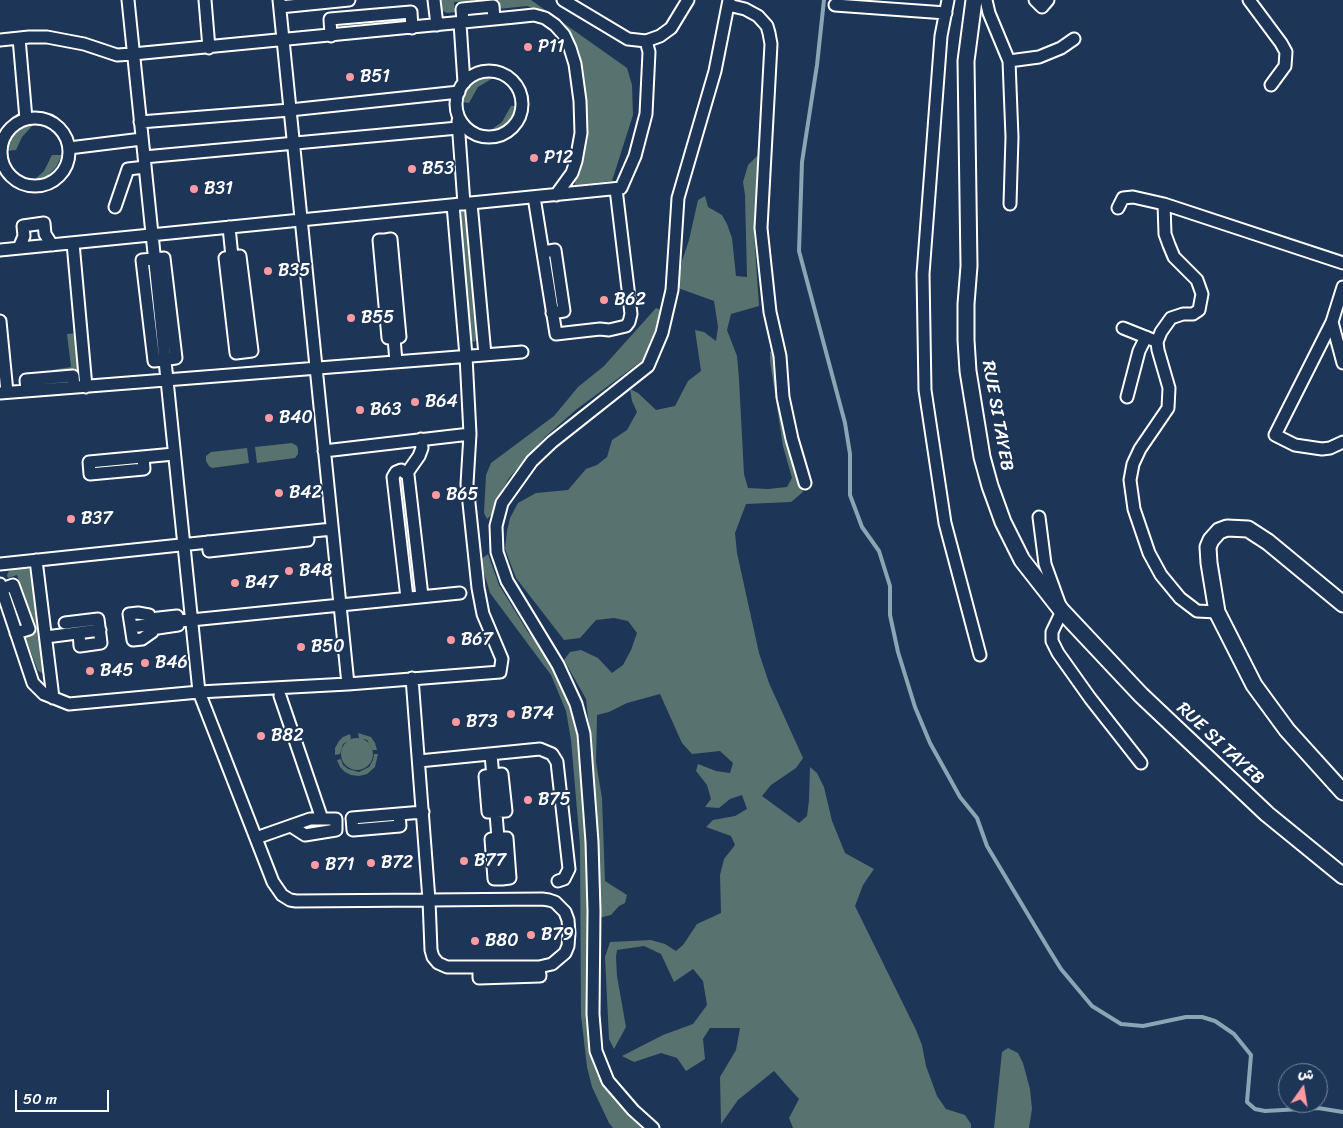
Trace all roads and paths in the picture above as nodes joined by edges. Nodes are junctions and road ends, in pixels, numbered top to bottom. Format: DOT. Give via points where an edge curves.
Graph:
graph roads {
  1 [pos="128,0"];
  2 [pos="198,0"];
  3 [pos="205,0"];
  4 [pos="211,0"];
  5 [pos="434,0"];
  6 [pos="563,0"];
  7 [pos="688,0"];
  8 [pos="948,0"];
  9 [pos="974,0"];
  10 [pos="986,0"];
  11 [pos="1035,0"];
  12 [pos="1048,0"];
  13 [pos="1249,0"];
  14 [pos="343,1"];
  15 [pos="308,2"];
  16 [pos="728,3"];
  17 [pos="279,4"];
  18 [pos="835,5"];
  19 [pos="206,13"];
  20 [pos="946,13"];
  21 [pos="462,23"];
  22 [pos="437,25"];
  23 [pos="412,28"];
  24 [pos="332,36"];
  25 [pos="20,38"];
  26 [pos="1074,39"];
  27 [pos="283,41"];
  28 [pos="646,41"];
  29 [pos="0,43"];
  30 [pos="209,48"];
  31 [pos="133,54"];
  32 [pos="462,54"];
  33 [pos="1009,61"];
  34 [pos="480,72"];
  35 [pos="1271,86"];
  36 [pos="461,87"];
  37 [pos="290,110"];
  38 [pos="457,112"];
  39 [pos="26,119"];
  40 [pos="140,122"];
  41 [pos="458,128"];
  42 [pos="142,139"];
  43 [pos="293,143"];
  44 [pos="68,148"];
  45 [pos="1,155"];
  46 [pos="144,162"];
  47 [pos="116,168"];
  48 [pos="127,173"];
  49 [pos="616,189"];
  50 [pos="556,195"];
  51 [pos="534,197"];
  52 [pos="463,204"];
  53 [pos="1010,204"];
  54 [pos="1164,204"];
  55 [pos="115,207"];
  56 [pos="1118,208"];
  57 [pos="301,220"];
  58 [pos="229,227"];
  59 [pos="152,235"];
  60 [pos="385,240"];
  61 [pos="73,243"];
  62 [pos="52,245"];
  63 [pos="19,248"];
  64 [pos="0,250"];
  65 [pos="154,259"];
  66 [pos="1343,263"];
  67 [pos="1343,287"];
  68 [pos="0,321"];
  69 [pos="1332,322"];
  70 [pos="1123,328"];
  71 [pos="1152,340"];
  72 [pos="244,352"];
  73 [pos="522,352"];
  74 [pos="485,355"];
  75 [pos="466,356"];
  76 [pos="164,360"];
  77 [pos="396,362"];
  78 [pos="1343,363"];
  79 [pos="316,368"];
  80 [pos="167,380"];
  81 [pos="86,386"];
  82 [pos="4,393"];
  83 [pos="1126,397"];
  84 [pos="470,434"];
  85 [pos="421,440"];
  86 [pos="1343,442"];
  87 [pos="324,451"];
  88 [pos="174,454"];
  89 [pos="142,457"];
  90 [pos="407,473"];
  91 [pos="804,483"];
  92 [pos="1039,517"];
  93 [pos="332,530"];
  94 [pos="184,545"];
  95 [pos="36,560"];
  96 [pos="0,564"];
  97 [pos="1,586"];
  98 [pos="460,592"];
  99 [pos="422,596"];
  100 [pos="407,598"];
  101 [pos="1343,604"];
  102 [pos="340,605"];
  103 [pos="1062,611"];
  104 [pos="1217,612"];
  105 [pos="191,620"];
  106 [pos="178,621"];
  107 [pos="72,628"];
  108 [pos="46,637"];
  109 [pos="980,655"];
  110 [pos="412,678"];
  111 [pos="348,684"];
  112 [pos="199,692"];
  113 [pos="280,696"];
  114 [pos="52,698"];
  115 [pos="491,754"];
  116 [pos="419,761"];
  117 [pos="1141,763"];
  118 [pos="493,775"];
  119 [pos="1343,792"];
  120 [pos="423,812"];
  121 [pos="496,812"];
  122 [pos="399,814"];
  123 [pos="322,819"];
  124 [pos="291,826"];
  125 [pos="256,838"];
  126 [pos="498,838"];
  127 [pos="1343,876"];
  128 [pos="558,881"];
  129 [pos="429,900"];
  130 [pos="654,1128"];
  1 -- 31 [label="street"];
  2 -- 19 [label="street" via="200,14"];
  3 -- 19 [label="street"];
  4 -- 19 [label="street" via="213,12"];
  5 -- 22 [label="street"];
  6 -- 28 [label="street" via="628,39"];
  7 -- 28 [label="street" via="671,28"];
  8 -- 20 [label="street"];
  9 -- 103 [label="main road, RUE SI TAYEB" via="966,61 968,371 982,457 1004,522 1022,560"];
  10 -- 33 [label="street"];
  11 -- 12 [label="street" via="1042,7"];
  13 -- 35 [label="street" via="1286,52 1284,66"];
  14 -- 15 [label="street"];
  15 -- 17 [label="street"];
  16 -- 91 [label="street" via="758,16 769,34 761,228 783,397"];
  16 -- 130 [label="street" via="715,71 678,198 672,290 662,333 648,366 532,461 502,503 496,526 497,552 507,581 558,664 576,704 584,734 592,842 596,1051 608,1080 633,1110"];
  17 -- 27 [label="street"];
  18 -- 20 [label="street"];
  19 -- 30 [label="street"];
  20 -- 109 [label="street" via="941,36 924,274 925,390 945,523"];
  21 -- 22 [label="street"];
  21 -- 32 [label="street"];
  21 -- 50 [label="street" via="534,16 545,18 564,35 578,83 581,133 572,174"];
  22 -- 23 [label="street"];
  23 -- 24 [label="street"];
  23 -- 24 [label="street" via="411,12 330,19"];
  24 -- 27 [label="street"];
  25 -- 29 [label="street"];
  25 -- 31 [label="street" via="66,40 117,55"];
  25 -- 39 [label="street"];
  26 -- 33 [label="street" via="1039,57"];
  27 -- 30 [label="street"];
  27 -- 37 [label="street"];
  28 -- 49 [label="street" via="649,52 646,114 635,156 621,188"];
  30 -- 31 [label="street"];
  31 -- 40 [label="street"];
  32 -- 34 [label="street"];
  32 -- 36 [label="street"];
  33 -- 53 [label="street"];
  34 -- 36 [label="street"];
  34 -- 38 [label="street" via="500,73 516,85 522,104 516,123 501,135 486,137 467,129"];
  36 -- 37 [label="street"];
  36 -- 38 [label="street" via="456,102"];
  37 -- 40 [label="street"];
  37 -- 43 [label="street"];
  38 -- 41 [label="street"];
  39 -- 44 [label="street" via="40,118 54,124 64,134"];
  39 -- 45 [label="street" via="7,133"];
  40 -- 42 [label="street"];
  41 -- 43 [label="street"];
  41 -- 52 [label="street"];
  42 -- 44 [label="street"];
  42 -- 46 [label="street"];
  43 -- 46 [label="street"];
  43 -- 57 [label="street"];
  44 -- 45 [label="street" via="67,162 60,174 39,185 24,184 12,176"];
  46 -- 48 [label="street" via="128,169"];
  46 -- 59 [label="street"];
  47 -- 48 [label="street"];
  48 -- 55 [label="street"];
  49 -- 50 [label="street"];
  49 -- 51 [label="street" via="631,314 629,322 622,328 609,330 556,334 552,313 564,312 555,250 543,252"];
  50 -- 51 [label="street"];
  51 -- 52 [label="street"];
  52 -- 57 [label="street"];
  52 -- 74 [label="street"];
  52 -- 75 [label="street"];
  54 -- 56 [label="street" via="1134,197 1123,198"];
  54 -- 66 [label="street"];
  54 -- 71 [label="street" via="1165,234 1174,257 1197,280 1202,294 1199,310 1171,318"];
  57 -- 58 [label="street"];
  57 -- 79 [label="street"];
  58 -- 59 [label="street"];
  58 -- 72 [label="street" via="232,257 225,258 236,353"];
  59 -- 61 [label="street"];
  59 -- 65 [label="street"];
  60 -- 77 [label="street" via="379,240 388,338 394,338"];
  61 -- 62 [label="street"];
  61 -- 81 [label="street"];
  62 -- 63 [label="street"];
  62 -- 63 [label="street" via="45,234 44,224 23,226 24,236"];
  63 -- 64 [label="street"];
  65 -- 76 [label="street" via="164,258 176,358"];
  65 -- 76 [label="street" via="142,260 154,361"];
  67 -- 69 [label="street"];
  68 -- 82 [label="street"];
  69 -- 78 [label="street"];
  69 -- 86 [label="street" via="1275,435 1295,444 1322,449"];
  70 -- 71 [label="street"];
  71 -- 83 [label="street" via="1139,351"];
  71 -- 104 [label="street" via="1169,388 1168,408 1133,464 1130,480 1134,509 1149,554 1161,575 1180,598 1197,611"];
  73 -- 74 [label="street"];
  74 -- 75 [label="street"];
  75 -- 77 [label="street"];
  75 -- 84 [label="street"];
  76 -- 80 [label="street"];
  77 -- 79 [label="street"];
  79 -- 80 [label="street"];
  79 -- 87 [label="street"];
  80 -- 81 [label="street"];
  80 -- 88 [label="street"];
  81 -- 82 [label="street"];
  84 -- 85 [label="street"];
  84 -- 110 [label="street" via="467,484 478,588 483,614 503,665 500,672"];
  85 -- 87 [label="street"];
  85 -- 90 [label="street" via="419,456"];
  87 -- 93 [label="street"];
  88 -- 89 [label="street"];
  88 -- 94 [label="street"];
  90 -- 99 [label="street"];
  90 -- 100 [label="street" via="398,470 393,478"];
  92 -- 103 [label="street" via="1046,564"];
  93 -- 94 [label="street"];
  93 -- 102 [label="street"];
  94 -- 95 [label="street"];
  94 -- 105 [label="street"];
  95 -- 96 [label="street"];
  95 -- 108 [label="street"];
  97 -- 114 [label="street" via="13,584 29,628 16,633 33,683"];
  98 -- 99 [label="street"];
  99 -- 100 [label="street"];
  100 -- 102 [label="street"];
  101 -- 104 [label="main road" via="1259,535 1248,529 1233,528 1215,534 1208,547"];
  102 -- 105 [label="street"];
  102 -- 111 [label="street"];
  103 -- 117 [label="street" via="1052,632 1058,654"];
  103 -- 127 [label="main road, RUE SI TAYEB" via="1141,696 1196,748 1267,814"];
  104 -- 119 [label="main road" via="1254,685 1287,730"];
  105 -- 106 [label="street"];
  105 -- 112 [label="street"];
  106 -- 106 [label="street" via="178,625 151,628 152,632 134,640 129,614 149,615 150,619 177,616"];
  107 -- 107 [label="street" via="80,646 101,643 98,619"];
  107 -- 108 [label="street"];
  108 -- 114 [label="street"];
  110 -- 111 [label="street"];
  110 -- 116 [label="street"];
  111 -- 112 [label="street"];
  112 -- 114 [label="street" via="69,704"];
  112 -- 125 [label="street"];
  113 -- 123 [label="street"];
  115 -- 116 [label="street"];
  115 -- 118 [label="street"];
  115 -- 128 [label="street" via="540,749 556,758 569,870 564,879"];
  116 -- 120 [label="street"];
  118 -- 121 [label="street" via="485,776 488,812"];
  118 -- 121 [label="street" via="502,774 506,811"];
  120 -- 122 [label="street"];
  120 -- 129 [label="street"];
  121 -- 126 [label="street"];
  123 -- 124 [label="street" via="310,819"];
  123 -- 124 [label="street" via="336,818 336,830 305,835"];
  124 -- 125 [label="street"];
  125 -- 129 [label="street" via="277,889 290,900"];
  126 -- 126 [label="street" via="491,839 494,879 510,878 507,838"];
  129 -- 129 [label="street" via="433,957 447,967 540,967 559,959 568,946 568,920 555,902 542,899"];
}
